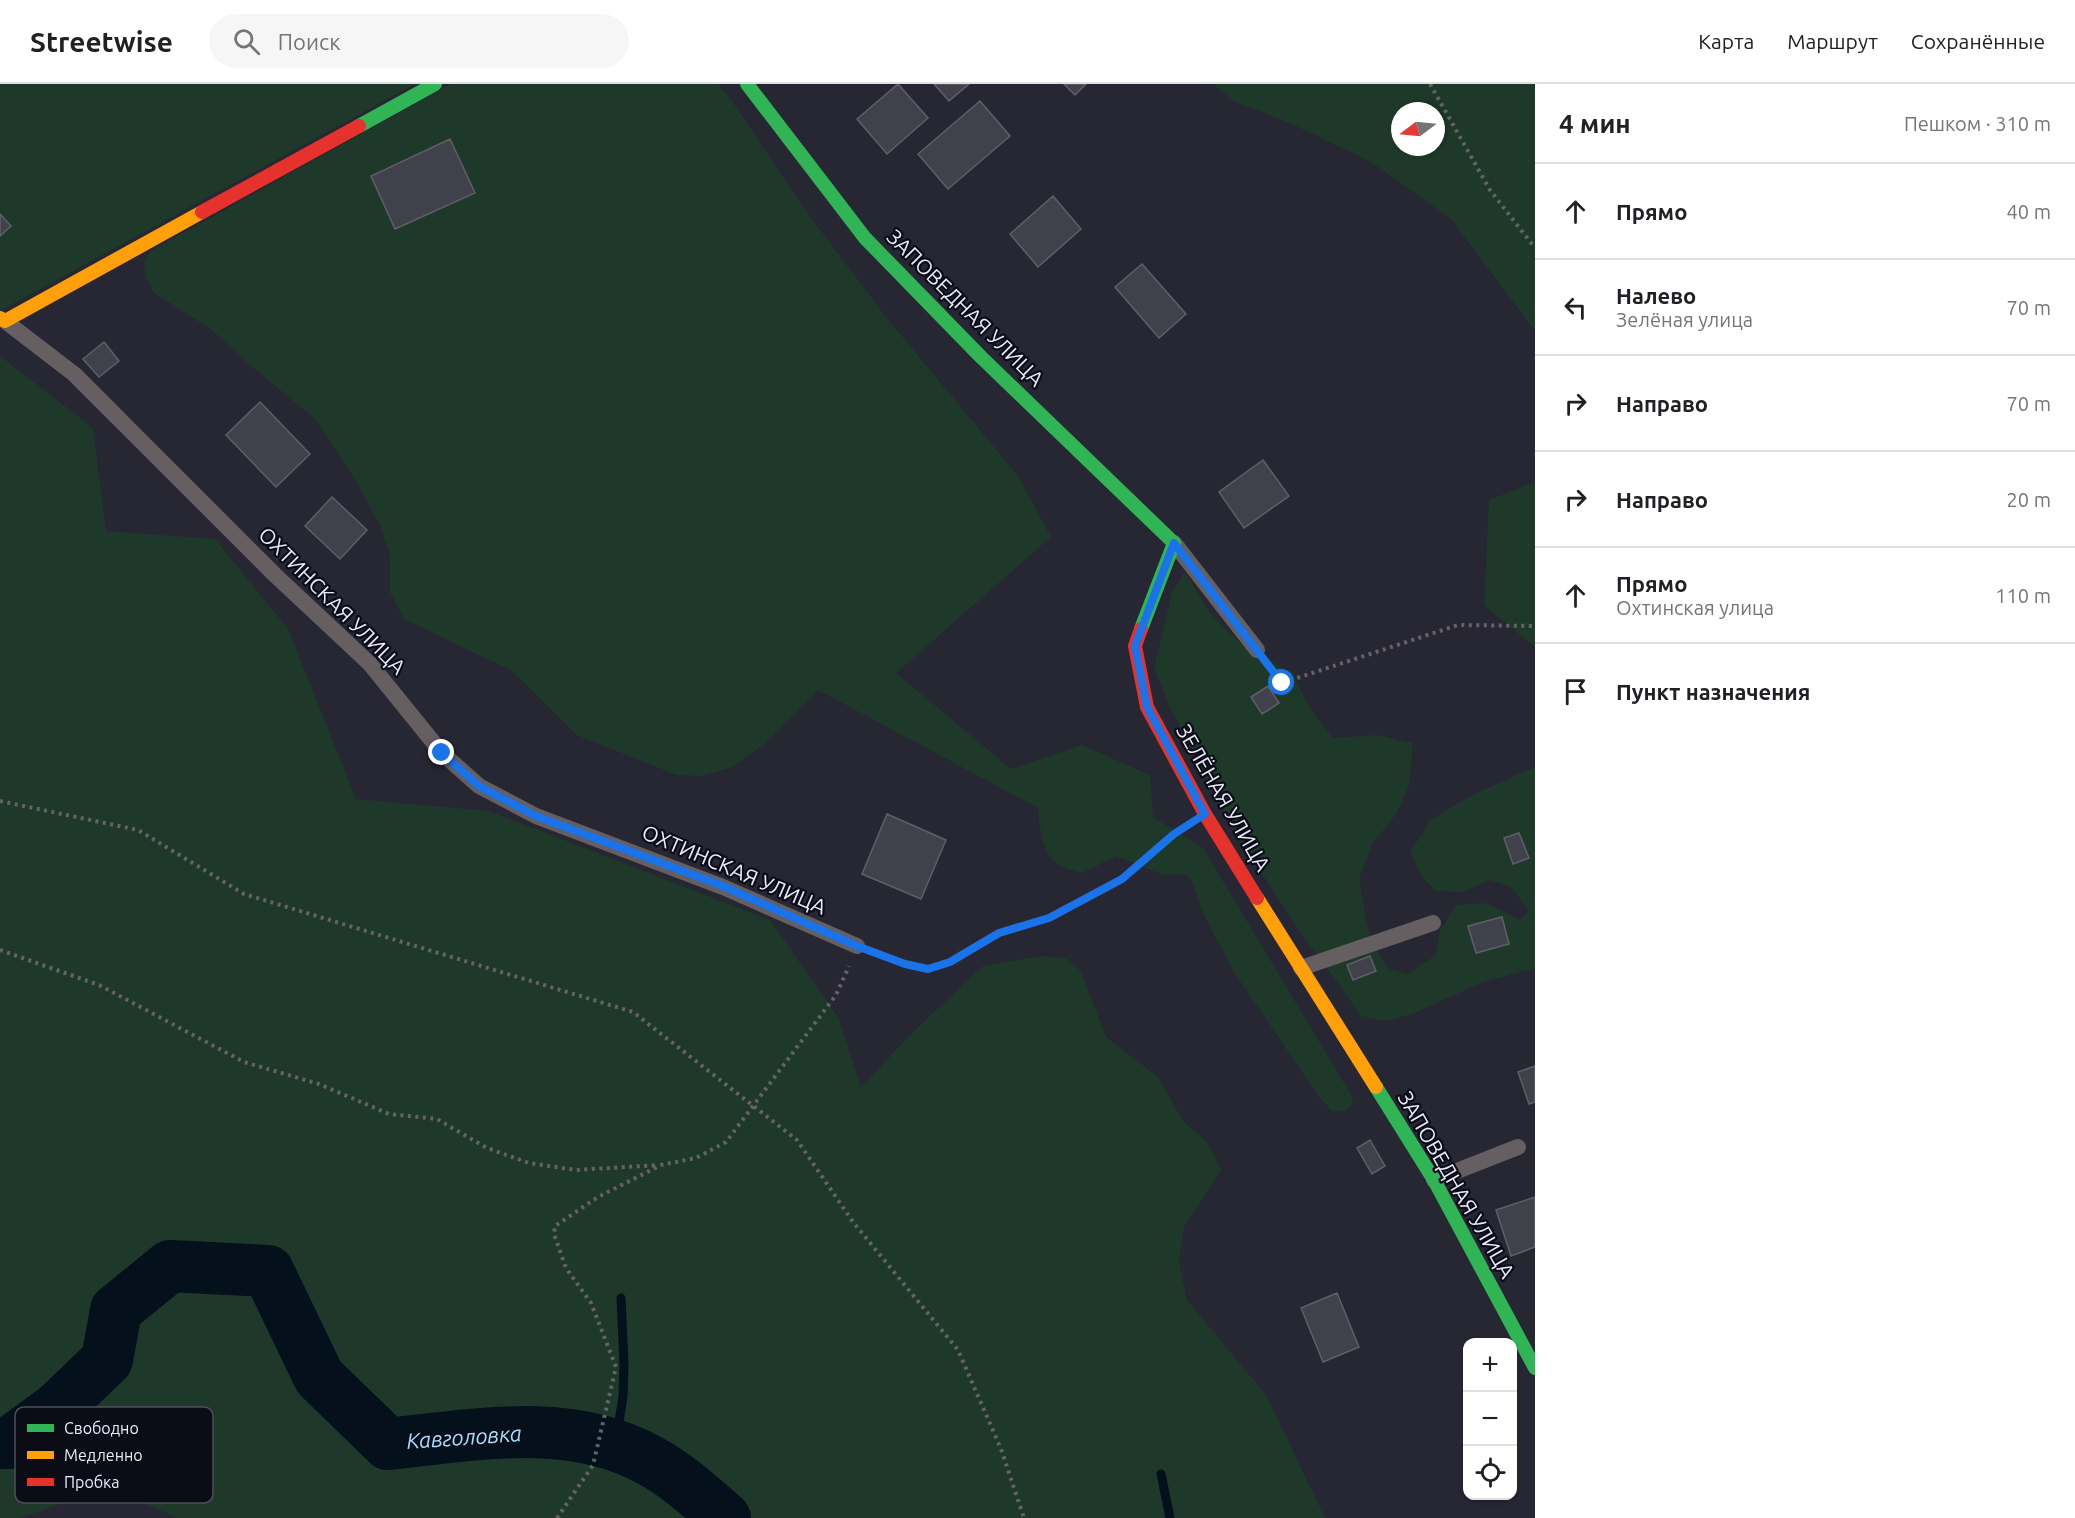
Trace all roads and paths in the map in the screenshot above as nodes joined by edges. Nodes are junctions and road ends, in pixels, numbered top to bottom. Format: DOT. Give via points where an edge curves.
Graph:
graph roads {
  1 [pos="435,84"];
  2 [pos="747,84"];
  3 [pos="1430,84"];
  4 [pos="1535,248"];
  5 [pos="2,319"];
  6 [pos="1174,543"];
  7 [pos="1535,626"];
  8 [pos="1257,650"];
  9 [pos="0,801"];
  10 [pos="1205,814"];
  11 [pos="1433,923"];
  12 [pos="857,946"];
  13 [pos="0,950"];
  14 [pos="1301,968"];
  15 [pos="1356,1056"];
  16 [pos="754,1106"];
  17 [pos="1518,1147"];
  18 [pos="661,1165"];
  19 [pos="1434,1180"];
  20 [pos="1535,1368"];
  21 [pos="556,1518"];
  22 [pos="1024,1518"];
  1 -- 5 [label="street"];
  2 -- 6 [label="street, ЗАПОВЕДНАЯ УЛИЦА" via="866,238 981,357"];
  3 -- 4 [label="path" via="1490,190"];
  5 -- 12 [label="lane, ОХТИНСКАЯ УЛИЦА" via="74,374 370,664 442,753 479,786 536,816 723,886"];
  6 -- 8 [label="lane"];
  6 -- 10 [label="street, ЗЕЛЁНАЯ УЛИЦА" via="1135,646 1147,707"];
  7 -- 8 [label="path" via="1458,625 1282,683"];
  9 -- 16 [label="path" via="138,830 244,894 633,1012"];
  10 -- 12 [label="path" via="1174,834 1122,879 1049,918 999,933 950,962 928,969"];
  10 -- 14 [label="street, ЗЕЛЁНАЯ УЛИЦА"];
  11 -- 14 [label="lane"];
  12 -- 16 [label="path" via="836,995"];
  13 -- 18 [label="path" via="99,985 244,1062 319,1084 388,1114 437,1119 487,1148 529,1163 576,1170"];
  14 -- 15 [label="street, ЗЕЛЁНАЯ УЛИЦА"];
  15 -- 19 [label="street, ЗАПОВЕДНАЯ УЛИЦА"];
  16 -- 18 [label="path" via="726,1142 696,1158"];
  16 -- 22 [label="path" via="797,1140 853,1222 958,1350 1001,1449"];
  17 -- 19 [label="lane"];
  18 -- 21 [label="path" via="598,1197 555,1226 566,1268 591,1304 616,1367 593,1465"];
  19 -- 20 [label="street, ЗАПОВЕДНАЯ УЛИЦА"];
}
